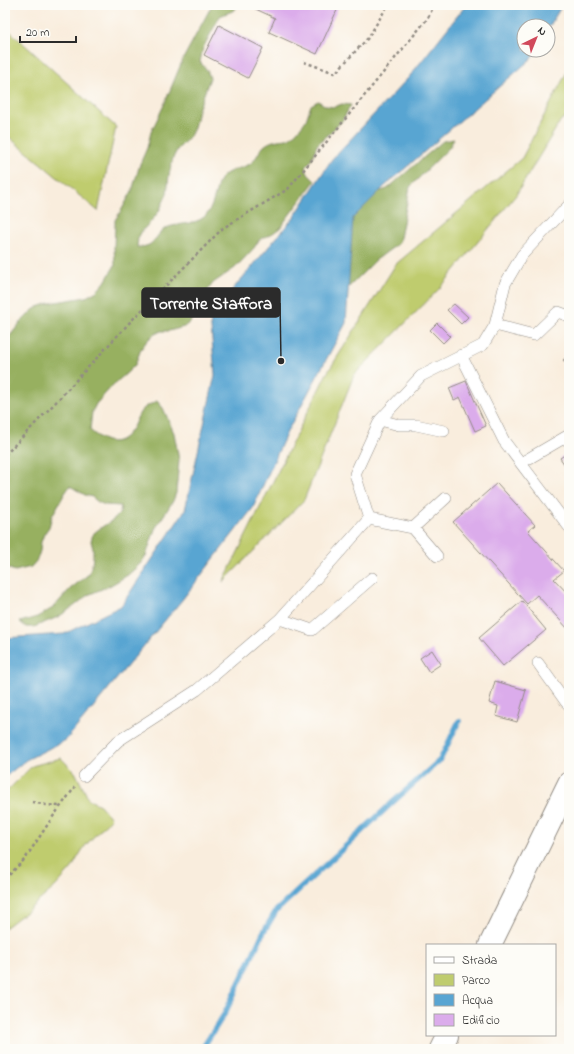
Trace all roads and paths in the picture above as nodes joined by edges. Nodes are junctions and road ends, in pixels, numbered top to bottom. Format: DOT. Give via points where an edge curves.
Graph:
graph roads {
  1 [pos="388,5"];
  2 [pos="434,5"];
  3 [pos="304,62"];
  4 [pos="569,205"];
  5 [pos="569,316"];
  6 [pos="496,325"];
  7 [pos="461,355"];
  8 [pos="380,420"];
  9 [pos="444,431"];
  10 [pos="569,435"];
  11 [pos="5,455"];
  12 [pos="521,463"];
  13 [pos="446,498"];
  14 [pos="369,519"];
  15 [pos="569,527"];
  16 [pos="413,528"];
  17 [pos="437,556"];
  18 [pos="372,578"];
  19 [pos="280,619"];
  20 [pos="538,663"];
  21 [pos="569,705"];
  22 [pos="84,776"];
  23 [pos="569,783"];
  24 [pos="32,802"];
  25 [pos="61,806"];
  26 [pos="5,879"];
  27 [pos="490,944"];
  28 [pos="446,1036"];
  29 [pos="440,1049"];
  1 -- 3 [label="path" via="368,38 335,73"];
  2 -- 11 [label="path" via="428,18 288,189 223,228"];
  4 -- 6 [label="lane" via="522,255 505,284"];
  5 -- 6 [label="lane" via="558,312 534,335"];
  6 -- 7 [label="lane" via="483,345"];
  7 -- 8 [label="lane" via="421,376"];
  7 -- 12 [label="lane" via="504,441"];
  8 -- 9 [label="lane"];
  8 -- 14 [label="lane" via="355,474"];
  10 -- 12 [label="lane"];
  12 -- 15 [label="lane"];
  13 -- 16 [label="lane"];
  14 -- 16 [label="lane"];
  14 -- 19 [label="lane"];
  16 -- 17 [label="lane"];
  18 -- 19 [label="lane" via="312,630"];
  19 -- 22 [label="lane" via="197,690 118,741"];
  20 -- 21 [label="lane"];
  22 -- 25 [label="path"];
  23 -- 27 [label="street"];
  24 -- 25 [label="path"];
  25 -- 26 [label="path" via="25,859"];
  28 -- 29 [label="street"];
}
